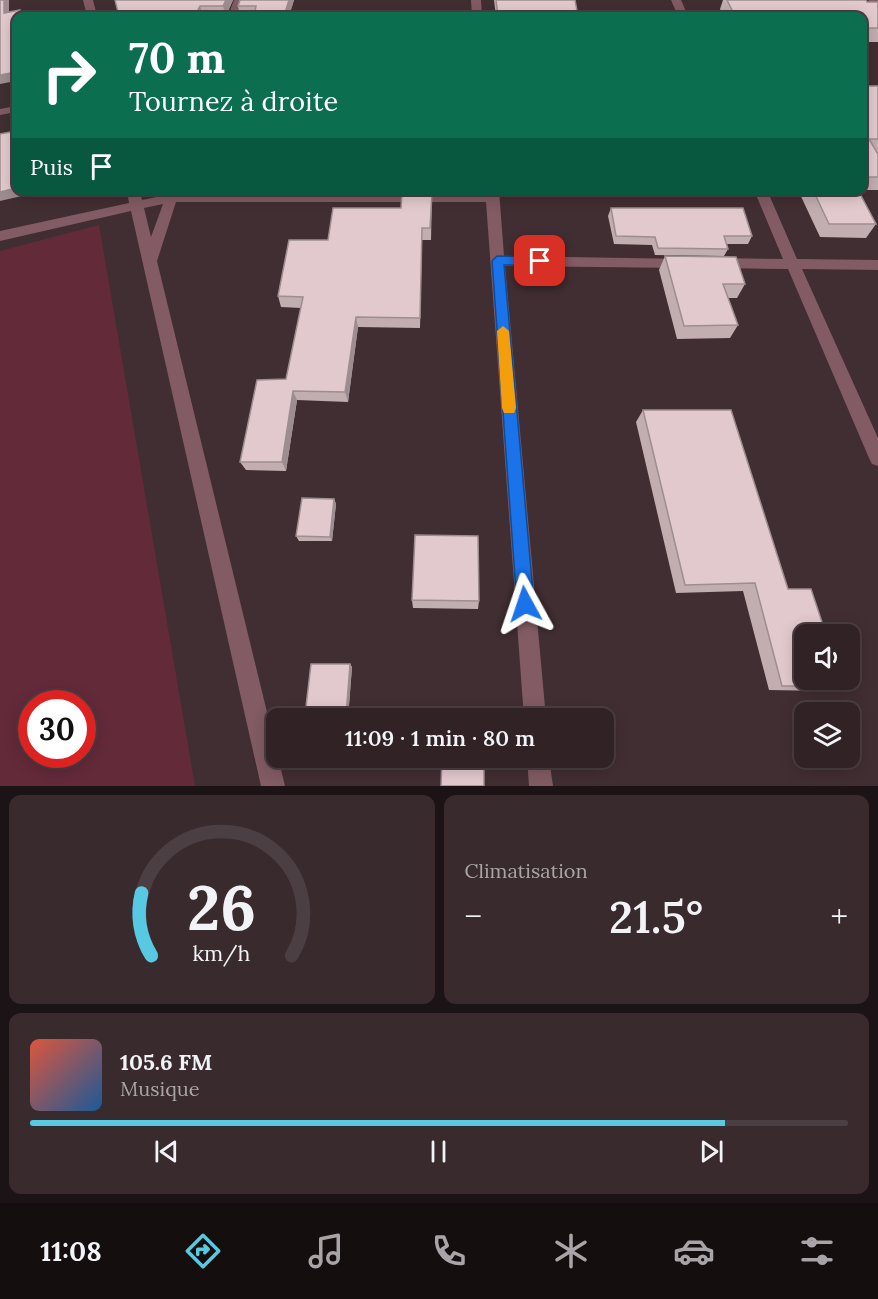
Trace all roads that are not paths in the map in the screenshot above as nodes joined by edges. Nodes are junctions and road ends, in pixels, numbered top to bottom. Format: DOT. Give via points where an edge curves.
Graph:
graph roads {
  1 [pos="873,0"];
  2 [pos="878,6"];
  3 [pos="164,195"];
  4 [pos="173,195"];
  5 [pos="492,195"];
  6 [pos="762,195"];
  7 [pos="135,198"];
  8 [pos="0,236"];
  9 [pos="497,261"];
  10 [pos="150,262"];
  11 [pos="792,264"];
  12 [pos="878,265"];
  13 [pos="878,459"];
  14 [pos="534,708"];
  15 [pos="539,768"];
  16 [pos="273,786"];
  17 [pos="541,786"];
  1 -- 2 [label="street"];
  3 -- 7 [label="street"];
  4 -- 10 [label="street"];
  5 -- 9 [label="street"];
  6 -- 11 [label="street"];
  7 -- 8 [label="street"];
  7 -- 10 [label="street"];
  9 -- 11 [label="street"];
  9 -- 14 [label="street"];
  10 -- 16 [label="street"];
  11 -- 12 [label="street"];
  11 -- 13 [label="street"];
  15 -- 17 [label="street"];
}
